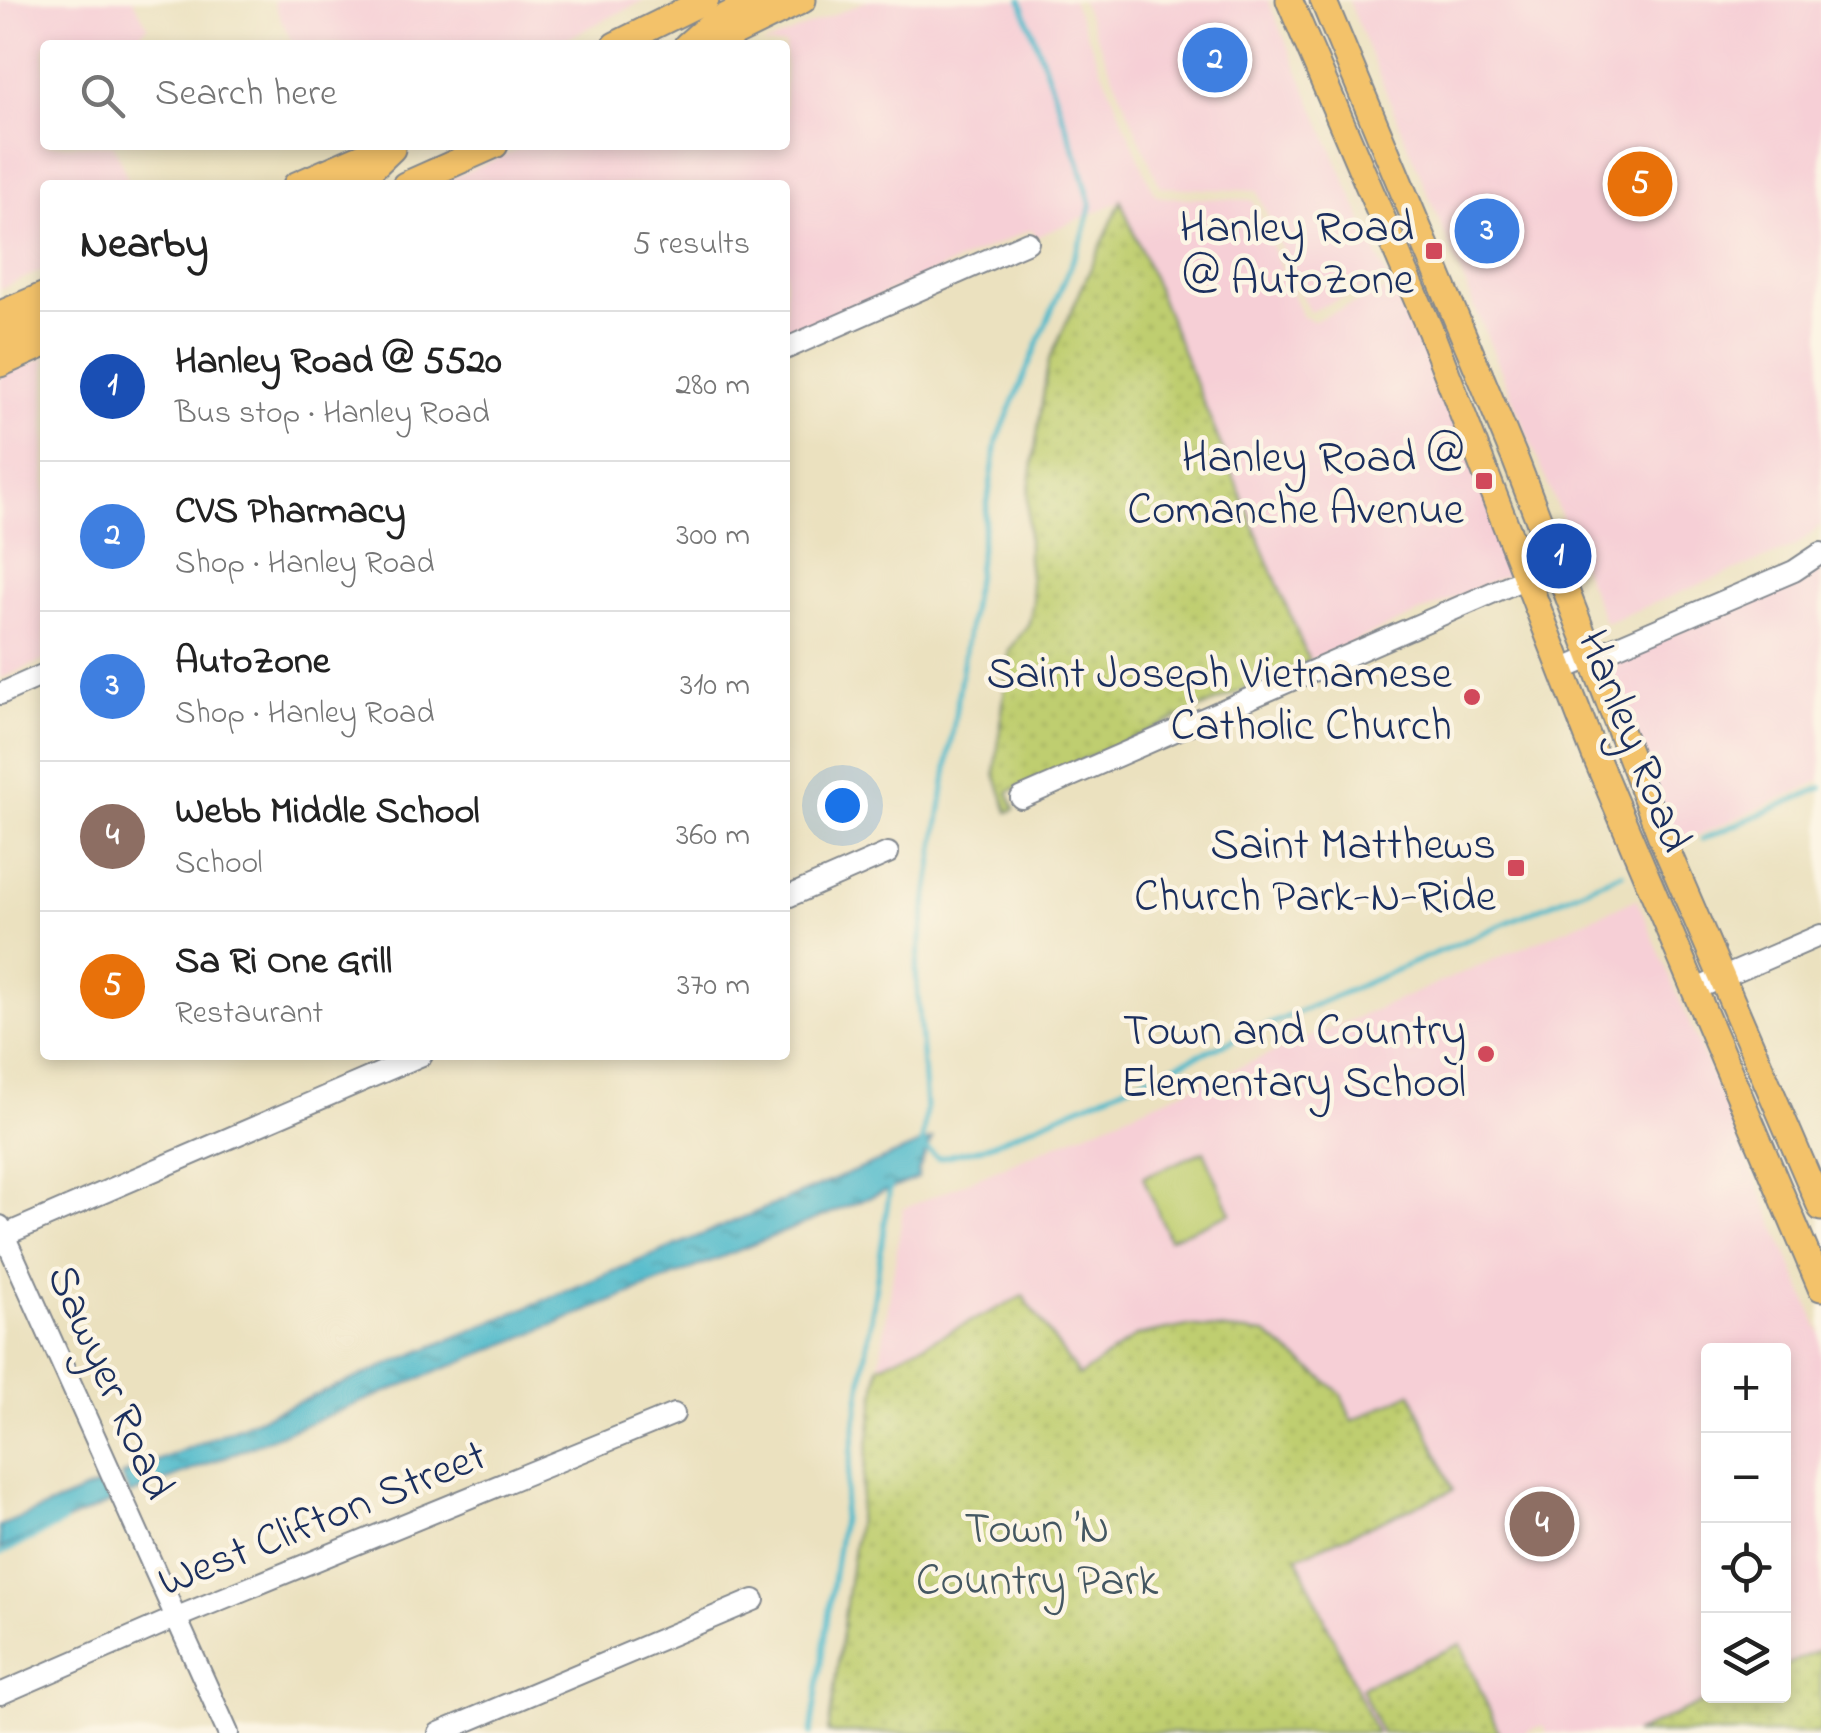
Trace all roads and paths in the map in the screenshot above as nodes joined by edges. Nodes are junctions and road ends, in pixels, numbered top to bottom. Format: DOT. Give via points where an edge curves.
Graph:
graph roads {
  1 [pos="706,0"];
  2 [pos="758,0"];
  3 [pos="803,0"];
  4 [pos="1289,0"];
  5 [pos="1323,0"];
  6 [pos="674,16"];
  7 [pos="625,40"];
  8 [pos="643,40"];
  9 [pos="693,40"];
  10 [pos="721,40"];
  11 [pos="1370,113"];
  12 [pos="1342,126"];
  13 [pos="376,150"];
  14 [pos="391,150"];
  15 [pos="442,150"];
  16 [pos="484,150"];
  17 [pos="308,180"];
  18 [pos="353,180"];
  19 [pos="400,180"];
  20 [pos="415,180"];
  21 [pos="1406,198"];
  22 [pos="1378,210"];
  23 [pos="1028,242"];
  24 [pos="40,297"];
  25 [pos="0,314"];
  26 [pos="40,320"];
  27 [pos="0,338"];
  28 [pos="40,346"];
  29 [pos="790,347"];
  30 [pos="0,364"];
  31 [pos="1821,554"];
  32 [pos="1526,578"];
  33 [pos="1590,658"];
  34 [pos="1562,670"];
  35 [pos="40,676"];
  36 [pos="0,694"];
  37 [pos="1020,798"];
  38 [pos="1650,806"];
  39 [pos="1622,818"];
  40 [pos="888,853"];
  41 [pos="790,896"];
  42 [pos="1821,935"];
  43 [pos="1723,978"];
  44 [pos="1694,990"];
  45 [pos="410,1060"];
  46 [pos="1816,1198"];
  47 [pos="1,1233"];
  48 [pos="1804,1245"];
  49 [pos="1821,1288"];
  50 [pos="674,1414"];
  51 [pos="754,1600"];
  52 [pos="174,1618"];
  53 [pos="0,1694"];
  54 [pos="228,1733"];
  55 [pos="440,1733"];
  1 -- 6 [label="main road"];
  2 -- 9 [label="main road"];
  3 -- 10 [label="main road"];
  4 -- 12 [label="main road, Hanley Road"];
  5 -- 11 [label="main road, Hanley Road"];
  6 -- 7 [label="main road"];
  6 -- 8 [label="main road"];
  11 -- 12 [label="main road"];
  11 -- 21 [label="main road, Hanley Road"];
  12 -- 22 [label="main road, Hanley Road"];
  13 -- 17 [label="main road"];
  14 -- 18 [label="main road"];
  15 -- 19 [label="main road"];
  16 -- 20 [label="main road"];
  21 -- 22 [label="main road"];
  21 -- 33 [label="main road, Hanley Road"];
  22 -- 32 [label="main road, Hanley Road"];
  23 -- 29 [label="street"];
  24 -- 25 [label="main road"];
  26 -- 27 [label="main road"];
  28 -- 30 [label="main road"];
  31 -- 33 [label="street"];
  32 -- 34 [label="main road, Hanley Road"];
  32 -- 37 [label="street"];
  33 -- 34 [label="street"];
  33 -- 38 [label="main road, Hanley Road"];
  34 -- 39 [label="main road, Hanley Road"];
  35 -- 36 [label="street"];
  38 -- 39 [label="main road"];
  38 -- 43 [label="main road, Hanley Road"];
  39 -- 44 [label="main road, Hanley Road"];
  40 -- 41 [label="street"];
  42 -- 43 [label="street"];
  43 -- 44 [label="street"];
  43 -- 46 [label="main road, Hanley Road"];
  44 -- 48 [label="main road, Hanley Road"];
  45 -- 47 [label="street"];
  46 -- 48 [label="main road"];
  47 -- 52 [label="street, Sawyer Road"];
  48 -- 49 [label="main road, Hanley Road"];
  50 -- 52 [label="street, West Clifton Street"];
  51 -- 55 [label="street"];
  52 -- 53 [label="street, West Clifton Street"];
  52 -- 54 [label="street, Sawyer Road"];
}
